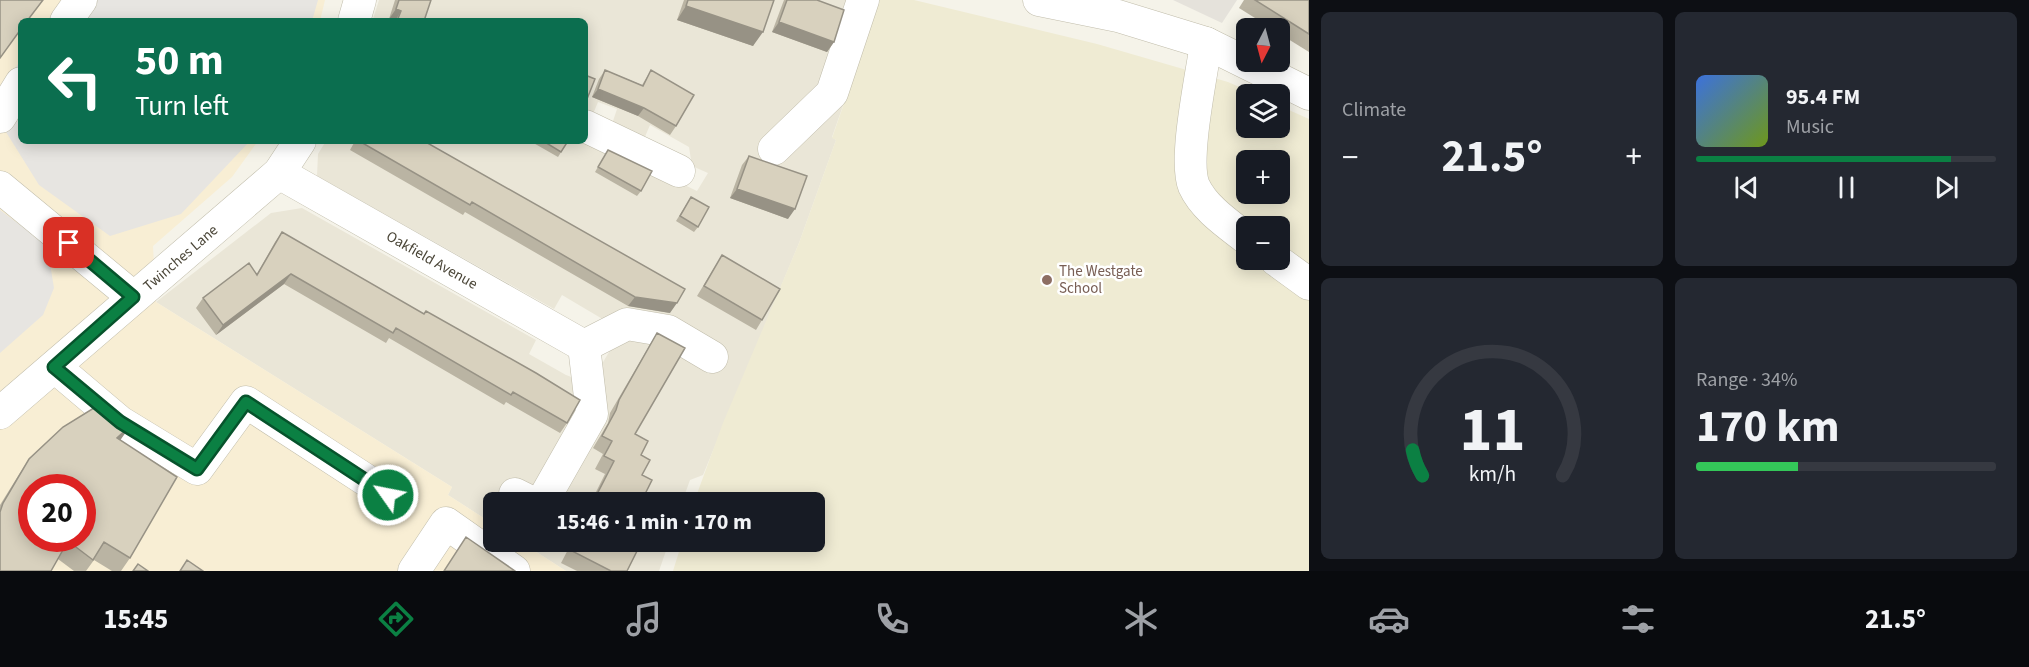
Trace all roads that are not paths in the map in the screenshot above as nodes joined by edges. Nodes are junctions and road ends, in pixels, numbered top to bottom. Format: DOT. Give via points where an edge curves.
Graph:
graph roads {
  1 [pos="81,0"];
  2 [pos="863,0"];
  3 [pos="1039,0"];
  4 [pos="68,18"];
  5 [pos="1206,43"];
  6 [pos="18,87"];
  7 [pos="1309,94"];
  8 [pos="0,117"];
  9 [pos="588,127"];
  10 [pos="298,144"];
  11 [pos="774,149"];
  12 [pos="679,171"];
  13 [pos="279,173"];
  14 [pos="0,187"];
  15 [pos="1236,230"];
  16 [pos="1290,270"];
  17 [pos="1309,284"];
  18 [pos="133,297"];
  19 [pos="584,346"];
  20 [pos="712,357"];
  21 [pos="54,367"];
  22 [pos="0,413"];
  23 [pos="536,492"];
  24 [pos="388,495"];
  25 [pos="414,571"];
  26 [pos="514,571"];
  1 -- 4 [label="street"];
  2 -- 11 [label="street" via="832,93"];
  3 -- 5 [label="street" via="1118,16"];
  5 -- 7 [label="street"];
  5 -- 15 [label="street" via="1191,153 1194,185 1218,217"];
  6 -- 8 [label="street"];
  9 -- 12 [label="street"];
  10 -- 13 [label="street, Twinches Lane"];
  13 -- 18 [label="street, Twinches Lane"];
  13 -- 19 [label="street, Oakfield Avenue"];
  14 -- 18 [label="street"];
  16 -- 17 [label="street"];
  18 -- 21 [label="street, Twinches Lane"];
  19 -- 20 [label="street" via="627,324 668,331"];
  19 -- 23 [label="street" via="592,414"];
  21 -- 22 [label="street, Twinches Lane"];
  21 -- 24 [label="street" via="120,422 197,469 246,402"];
  25 -- 26 [label="street" via="447,523"];
}
